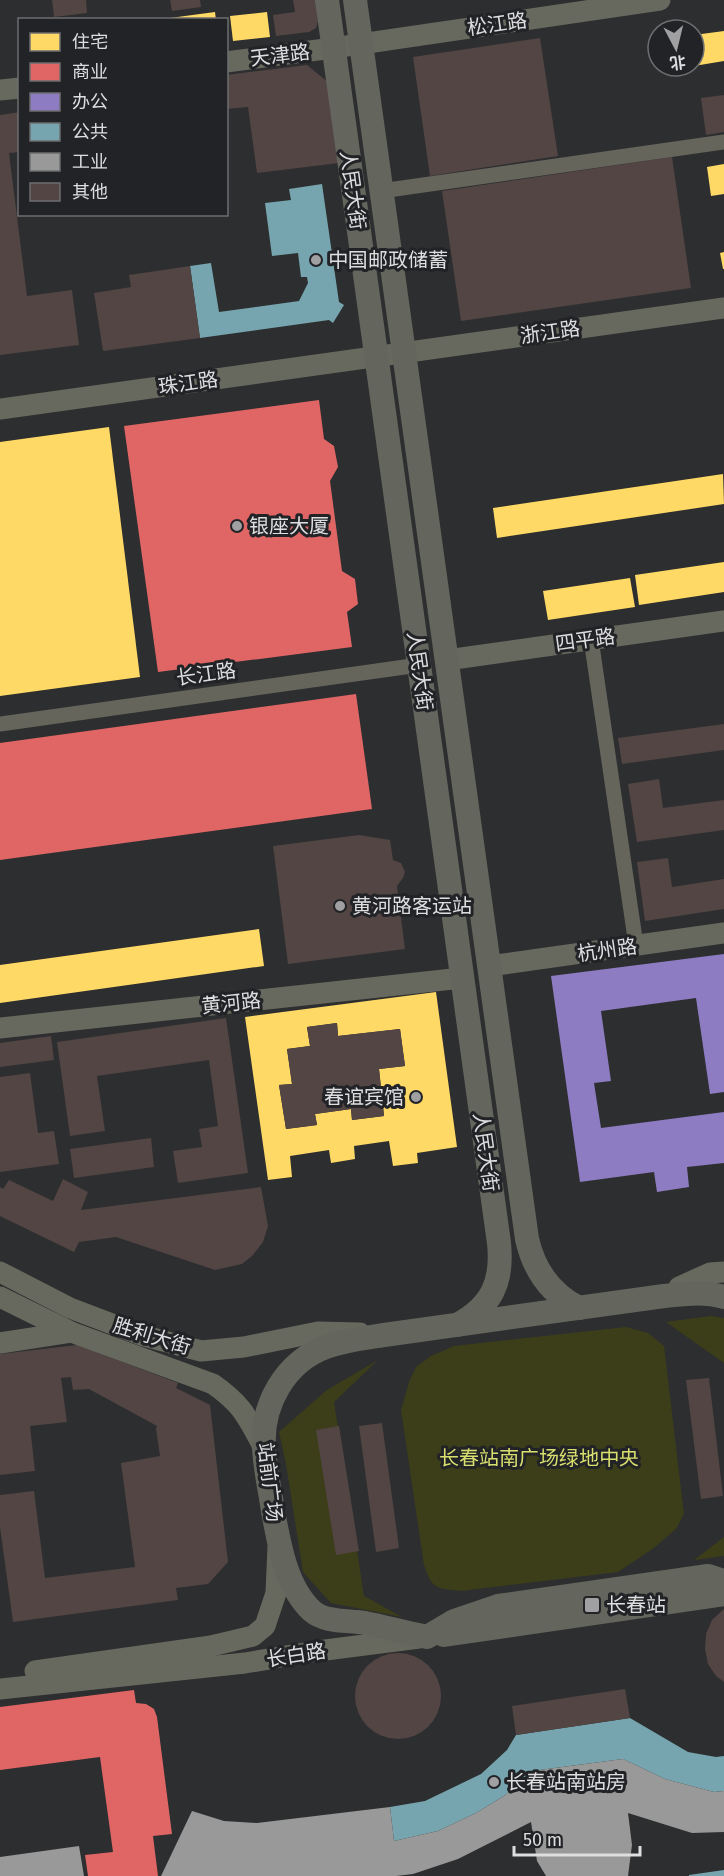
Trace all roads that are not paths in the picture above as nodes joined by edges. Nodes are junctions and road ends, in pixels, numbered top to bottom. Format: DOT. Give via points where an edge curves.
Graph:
graph roads {
  1 [pos="327,0"];
  2 [pos="355,0"];
  3 [pos="660,0"];
  4 [pos="361,43"];
  5 [pos="333,48"];
  6 [pos="228,62"];
  7 [pos="18,88"];
  8 [pos="0,90"];
  9 [pos="724,142"];
  10 [pos="381,191"];
  11 [pos="724,308"];
  12 [pos="404,353"];
  13 [pos="376,357"];
  14 [pos="0,409"];
  15 [pos="724,621"];
  16 [pos="591,639"];
  17 [pos="447,660"];
  18 [pos="419,665"];
  19 [pos="0,724"];
  20 [pos="724,933"];
  21 [pos="636,945"];
  22 [pos="489,966"];
  23 [pos="462,978"];
  24 [pos="0,1028"];
  25 [pos="0,1272"];
  26 [pos="724,1272"];
  27 [pos="724,1286"];
  28 [pos="679,1287"];
  29 [pos="0,1297"];
  30 [pos="724,1297"];
  31 [pos="615,1303"];
  32 [pos="579,1308"];
  33 [pos="457,1325"];
  34 [pos="71,1332"];
  35 [pos="384,1335"];
  36 [pos="0,1343"];
  37 [pos="264,1448"];
  38 [pos="278,1541"];
  39 [pos="724,1581"];
  40 [pos="724,1594"];
  41 [pos="427,1637"];
  42 [pos="0,1677"];
  43 [pos="0,1689"];
  1 -- 5 [label="main road, 人民大街"];
  2 -- 4 [label="main road, 人民大街"];
  3 -- 4 [label="main road, 松江路"];
  4 -- 5 [label="main road, 松江路"];
  4 -- 10 [label="main road, 人民大街"];
  5 -- 6 [label="main road, 天津路"];
  5 -- 13 [label="main road, 人民大街"];
  7 -- 8 [label="main road"];
  9 -- 10 [label="street"];
  10 -- 12 [label="main road, 人民大街"];
  11 -- 12 [label="main road, 浙江路"];
  12 -- 13 [label="main road, 浙江路"];
  12 -- 17 [label="main road, 人民大街"];
  13 -- 14 [label="main road, 珠江路"];
  13 -- 18 [label="main road, 人民大街"];
  15 -- 16 [label="main road, 四平路"];
  16 -- 17 [label="main road, 四平路"];
  16 -- 21 [label="street"];
  17 -- 22 [label="main road, 人民大街"];
  18 -- 19 [label="street, 长江路"];
  18 -- 23 [label="main road, 人民大街"];
  20 -- 21 [label="main road, 杭州路"];
  21 -- 22 [label="main road, 杭州路"];
  22 -- 32 [label="main road, 人民大街" via="530,1254 542,1278"];
  23 -- 24 [label="main road, 黄河路"];
  23 -- 33 [label="main road, 人民大街" via="500,1258 496,1286 489,1298"];
  25 -- 35 [label="main road, 胜利大街" via="70,1308 141,1335 201,1351 318,1332"];
  26 -- 28 [label="main road" via="710,1273"];
  27 -- 28 [label="main road"];
  28 -- 31 [label="main road" via="640,1292"];
  29 -- 34 [label="main road, 胜利大街"];
  30 -- 31 [label="main road, 站前广场" via="698,1293"];
  31 -- 32 [label="main road, 站前广场"];
  32 -- 33 [label="main road, 站前广场"];
  33 -- 35 [label="main road, 站前广场"];
  34 -- 36 [label="main road"];
  34 -- 37 [label="main road, 胜利大街" via="213,1384 232,1397 245,1413"];
  35 -- 37 [label="main road, 站前广场" via="327,1347 298,1363 273,1396 266,1416"];
  37 -- 38 [label="main road, 站前广场"];
  38 -- 41 [label="main road, 站前广场" via="293,1585 313,1612 326,1618"];
  38 -- 42 [label="main road, 长白路" via="276,1593 264,1626 254,1636 211,1646"];
  39 -- 41 [label="main road" via="708,1576 498,1606 454,1620"];
  40 -- 41 [label="main road, 长白路"];
  41 -- 43 [label="main road, 长白路" via="245,1663"];
}
